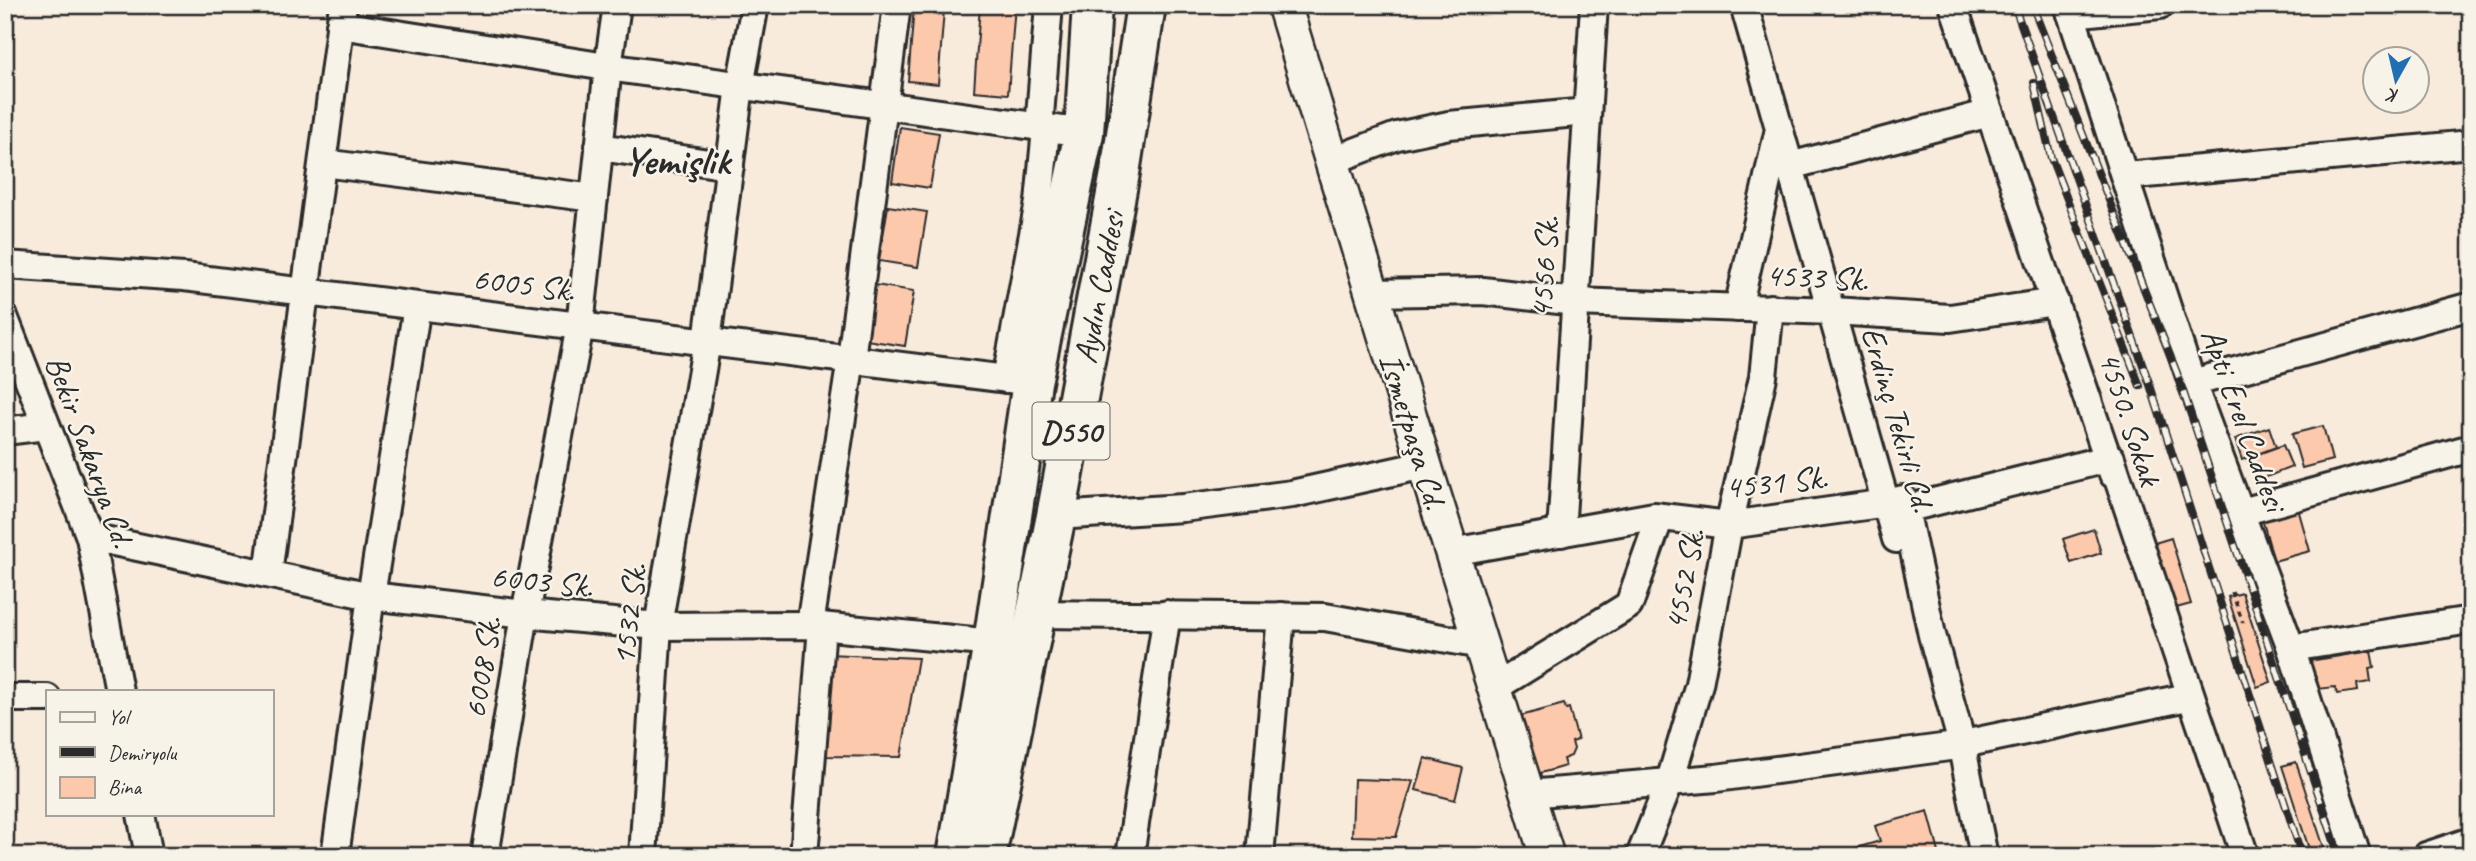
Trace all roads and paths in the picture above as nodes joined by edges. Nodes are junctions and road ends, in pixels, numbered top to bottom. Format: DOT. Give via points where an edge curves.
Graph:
graph roads {
  1 [pos="617,5"];
  2 [pos="755,5"];
  3 [pos="897,5"];
  4 [pos="1049,5"];
  5 [pos="1092,5"];
  6 [pos="1146,5"];
  7 [pos="1284,5"];
  8 [pos="1594,5"];
  9 [pos="1744,5"];
  10 [pos="1953,5"];
  11 [pos="2160,5"];
  12 [pos="2069,10"];
  13 [pos="342,15"];
  14 [pos="608,67"];
  15 [pos="740,86"];
  16 [pos="886,105"];
  17 [pos="1587,112"];
  18 [pos="1990,113"];
  19 [pos="1779,127"];
  20 [pos="1043,129"];
  21 [pos="1084,133"];
  22 [pos="2471,144"];
  23 [pos="599,147"];
  24 [pos="1331,161"];
  25 [pos="323,163"];
  26 [pos="730,166"];
  27 [pos="1790,166"];
  28 [pos="2124,176"];
  29 [pos="594,198"];
  30 [pos="5,265"];
  31 [pos="306,292"];
  32 [pos="1372,293"];
  33 [pos="1576,302"];
  34 [pos="2055,302"];
  35 [pos="417,306"];
  36 [pos="2471,306"];
  37 [pos="1738,307"];
  38 [pos="1770,309"];
  39 [pos="1832,311"];
  40 [pos="5,319"];
  41 [pos="580,326"];
  42 [pos="707,341"];
  43 [pos="851,359"];
  44 [pos="1019,380"];
  45 [pos="2192,383"];
  46 [pos="46,426"];
  47 [pos="5,431"];
  48 [pos="2471,448"];
  49 [pos="2106,452"];
  50 [pos="1424,465"];
  51 [pos="1887,503"];
  52 [pos="2242,512"];
  53 [pos="1055,516"];
  54 [pos="1660,517"];
  55 [pos="1729,525"];
  56 [pos="1561,533"];
  57 [pos="90,537"];
  58 [pos="1452,552"];
  59 [pos="268,574"];
  60 [pos="2232,592"];
  61 [pos="371,596"];
  62 [pos="525,614"];
  63 [pos="1035,614"];
  64 [pos="1167,614"];
  65 [pos="1281,616"];
  66 [pos="2471,620"];
  67 [pos="2243,622"];
  68 [pos="658,626"];
  69 [pos="816,626"];
  70 [pos="993,643"];
  71 [pos="1481,645"];
  72 [pos="2291,648"];
  73 [pos="1494,688"];
  74 [pos="119,690"];
  75 [pos="5,698"];
  76 [pos="46,698"];
  77 [pos="2183,698"];
  78 [pos="1955,746"];
  79 [pos="1670,781"];
  80 [pos="1528,794"];
  81 [pos="141,816"];
  82 [pos="2471,841"];
  83 [pos="149,856"];
  84 [pos="335,856"];
  85 [pos="485,856"];
  86 [pos="643,856"];
  87 [pos="804,856"];
  88 [pos="957,856"];
  89 [pos="986,856"];
  90 [pos="1130,856"];
  91 [pos="1260,856"];
  92 [pos="1547,856"];
  93 [pos="1640,856"];
  94 [pos="1967,856"];
  95 [pos="1984,856"];
  96 [pos="2232,856"];
  97 [pos="2245,856"];
  98 [pos="2357,856"];
  99 [pos="2426,856"];
  1 -- 14 [label="street, 6008 Sk."];
  2 -- 15 [label="street, 1532 Sk."];
  3 -- 16 [label="street"];
  4 -- 20 [label="street"];
  5 -- 21 [label="highway, Aydın Caddesi / D550"];
  6 -- 53 [label="highway, Aydın Caddesi / D550" via="1120,173"];
  7 -- 24 [label="main road, İsmetpaşa Cd."];
  8 -- 17 [label="street, 4556 Sk."];
  9 -- 19 [label="street, Erdinç Tekirli Cd."];
  10 -- 18 [label="street, 4550. Sokak"];
  11 -- 12 [label="street"];
  12 -- 28 [label="street, Apti Erel Caddesi"];
  13 -- 14 [label="street"];
  13 -- 25 [label="street"];
  14 -- 15 [label="street"];
  14 -- 23 [label="street, 6008 Sk."];
  15 -- 16 [label="street"];
  15 -- 26 [label="street, 1532 Sk."];
  16 -- 20 [label="street"];
  16 -- 43 [label="street"];
  17 -- 24 [label="street" via="1449,125 1397,136"];
  17 -- 33 [label="street, 4556 Sk."];
  18 -- 27 [label="street"];
  18 -- 34 [label="street, 4550. Sokak"];
  19 -- 27 [label="street, Erdinç Tekirli Cd."];
  19 -- 37 [label="street"];
  20 -- 21 [label="street"];
  20 -- 44 [label="street"];
  21 -- 44 [label="highway, Aydın Caddesi / D550"];
  22 -- 28 [label="street"];
  23 -- 26 [label="street"];
  23 -- 29 [label="street, 6008 Sk."];
  24 -- 32 [label="main road, İsmetpaşa Cd."];
  25 -- 29 [label="street"];
  25 -- 31 [label="street"];
  26 -- 42 [label="street, 1532 Sk."];
  27 -- 39 [label="street, Erdinç Tekirli Cd."];
  28 -- 45 [label="street, Apti Erel Caddesi"];
  29 -- 41 [label="street, 6008 Sk."];
  30 -- 31 [label="street, 6005 Sk." via="184,277"];
  31 -- 35 [label="street, 6005 Sk."];
  31 -- 59 [label="street"];
  32 -- 33 [label="street, 4533 Sk." via="1483,290"];
  32 -- 50 [label="main road, İsmetpaşa Cd."];
  33 -- 37 [label="street, 4533 Sk."];
  33 -- 56 [label="street, 4556 Sk."];
  34 -- 39 [label="street, 4533 Sk." via="1950,318"];
  34 -- 49 [label="street, 4550. Sokak"];
  35 -- 41 [label="street, 6005 Sk."];
  35 -- 61 [label="street"];
  36 -- 45 [label="street"];
  37 -- 38 [label="street, 4533 Sk."];
  38 -- 39 [label="street, 4533 Sk."];
  38 -- 55 [label="street, 4552 Sk." via="1763,377"];
  39 -- 51 [label="street, Erdinç Tekirli Cd."];
  40 -- 46 [label="street, Bekir Sakarya Cd."];
  41 -- 42 [label="street, 6005 Sk."];
  41 -- 62 [label="street, 6008 Sk."];
  42 -- 43 [label="street, 6005 Sk."];
  42 -- 68 [label="street, 1532 Sk."];
  43 -- 44 [label="street, 6005 Sk."];
  43 -- 69 [label="street"];
  44 -- 70 [label="highway, Aydın Caddesi / D550"];
  45 -- 52 [label="street, Apti Erel Caddesi"];
  46 -- 47 [label="street"];
  46 -- 57 [label="street, Bekir Sakarya Cd."];
  48 -- 52 [label="street"];
  49 -- 51 [label="street, 4531 Sk."];
  49 -- 77 [label="street, 4550. Sokak"];
  49 -- 78 [label="street" via="1905,509"];
  49 -- 97 [label="street"];
  50 -- 53 [label="street" via="1292,494 1183,508"];
  50 -- 58 [label="main road, İsmetpaşa Cd."];
  51 -- 55 [label="street, 4531 Sk."];
  51 -- 78 [label="street, Erdinç Tekirli Cd."];
  52 -- 72 [label="street, Apti Erel Caddesi"];
  53 -- 63 [label="highway, Aydın Caddesi / D550"];
  54 -- 55 [label="street, 4531 Sk."];
  54 -- 56 [label="street, 4531 Sk."];
  54 -- 73 [label="street" via="1629,605"];
  55 -- 79 [label="street, 4552 Sk." via="1699,684"];
  56 -- 58 [label="street, 4531 Sk."];
  57 -- 59 [label="street, 6003 Sk."];
  57 -- 74 [label="street, Bekir Sakarya Cd."];
  58 -- 71 [label="main road, İsmetpaşa Cd."];
  59 -- 61 [label="street, 6003 Sk."];
  60 -- 67 [label="path"];
  61 -- 62 [label="street, 6003 Sk."];
  61 -- 84 [label="street"];
  62 -- 68 [label="street, 6003 Sk."];
  62 -- 85 [label="street, 6008 Sk."];
  63 -- 64 [label="street"];
  63 -- 89 [label="highway, Aydın Caddesi / D550"];
  64 -- 65 [label="street"];
  64 -- 90 [label="street"];
  65 -- 71 [label="street" via="1325,617"];
  65 -- 91 [label="street"];
  66 -- 72 [label="street"];
  68 -- 69 [label="street, 6003 Sk."];
  68 -- 86 [label="street, 1532 Sk."];
  69 -- 70 [label="street, 6003 Sk."];
  69 -- 87 [label="street"];
  70 -- 88 [label="highway, Aydın Caddesi / D550"];
  71 -- 73 [label="main road, İsmetpaşa Cd."];
  72 -- 98 [label="street, Apti Erel Caddesi"];
  73 -- 80 [label="main road, İsmetpaşa Cd."];
  75 -- 76 [label="street"];
  77 -- 78 [label="street"];
  77 -- 96 [label="street, 4550. Sokak"];
  78 -- 79 [label="street"];
  78 -- 94 [label="street, Erdinç Tekirli Cd."];
  78 -- 95 [label="street"];
  79 -- 80 [label="street"];
  79 -- 93 [label="street, 4552 Sk."];
  80 -- 92 [label="main road, İsmetpaşa Cd."];
  81 -- 83 [label="street"];
  82 -- 99 [label="street"];
}
